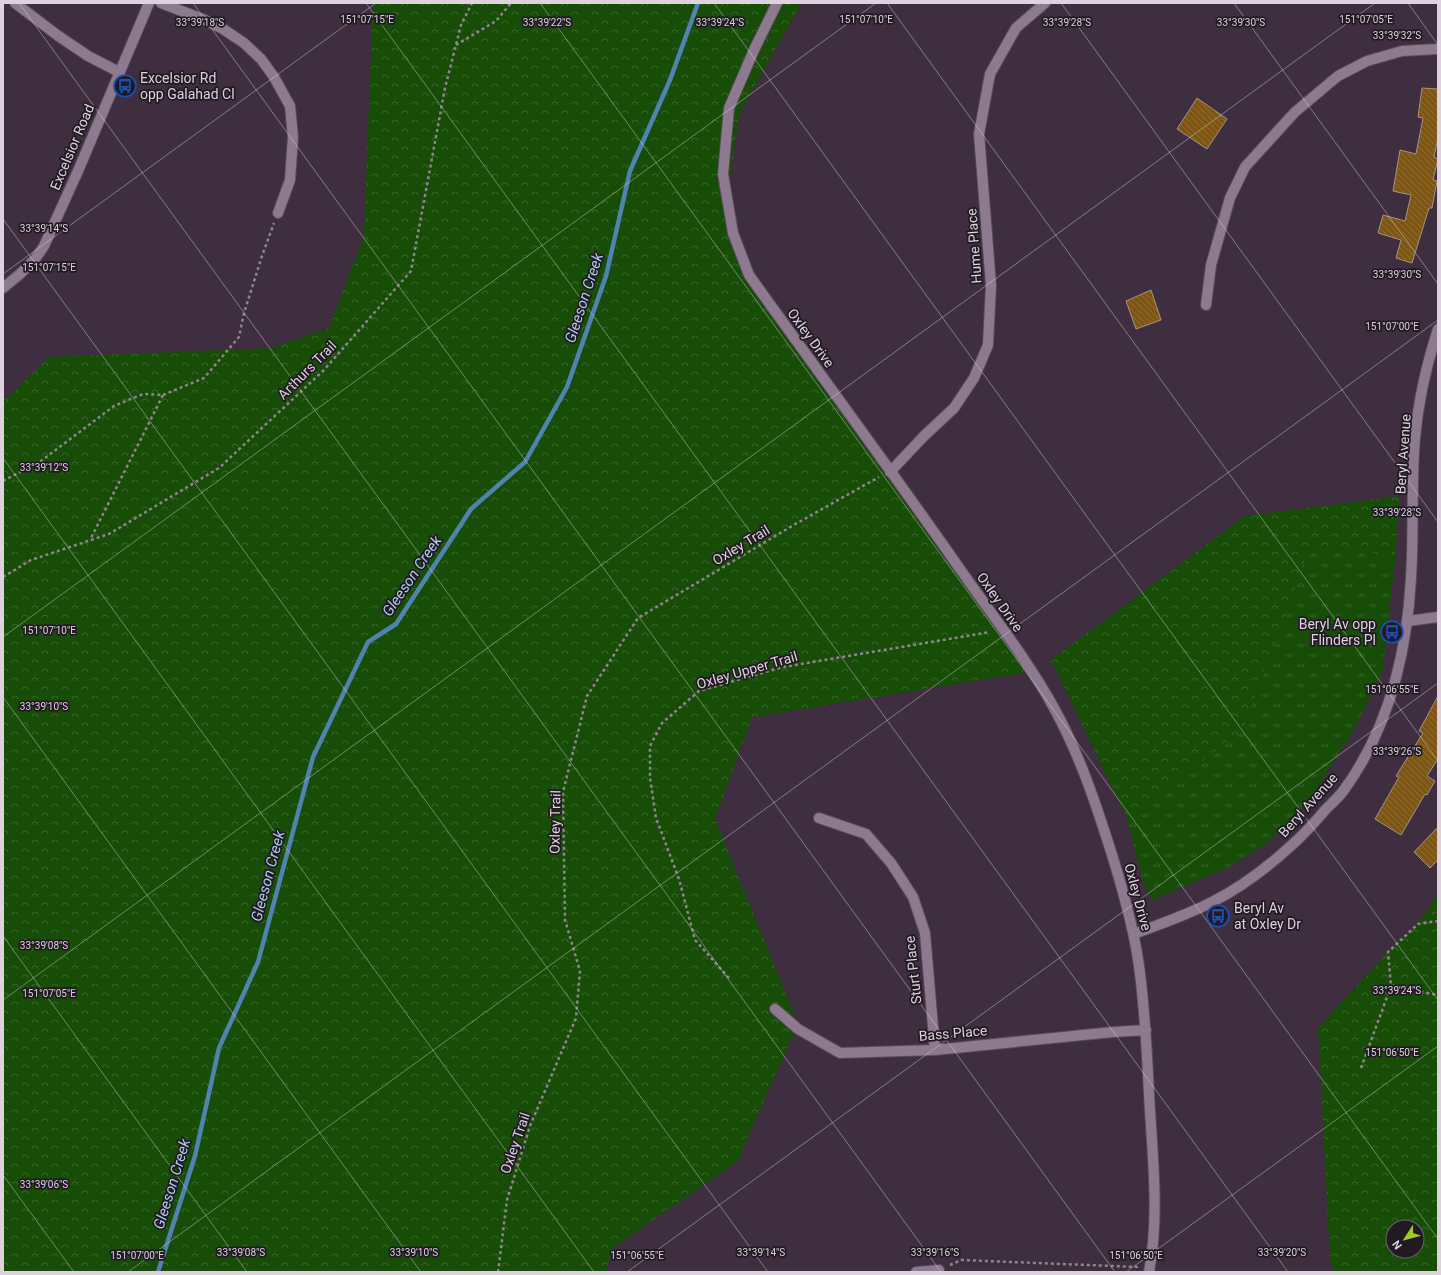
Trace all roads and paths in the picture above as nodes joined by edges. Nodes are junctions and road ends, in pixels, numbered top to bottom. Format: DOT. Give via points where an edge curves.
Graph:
graph roads {
  1 [pos="15,3"];
  2 [pos="149,3"];
  3 [pos="160,3"];
  4 [pos="472,3"];
  5 [pos="510,3"];
  6 [pos="777,3"];
  7 [pos="1044,3"];
  8 [pos="456,45"];
  9 [pos="1438,49"];
  10 [pos="119,72"];
  11 [pos="278,213"];
  12 [pos="3,288"];
  13 [pos="1206,305"];
  14 [pos="1438,329"];
  15 [pos="163,395"];
  16 [pos="890,472"];
  17 [pos="3,481"];
  18 [pos="90,541"];
  19 [pos="3,577"];
  20 [pos="1438,617"];
  21 [pos="1408,621"];
  22 [pos="1003,630"];
  23 [pos="819,818"];
  24 [pos="1438,920"];
  25 [pos="1134,934"];
  26 [pos="729,978"];
  27 [pos="1391,986"];
  28 [pos="1438,995"];
  29 [pos="775,1009"];
  30 [pos="1146,1030"];
  31 [pos="935,1050"];
  32 [pos="1361,1068"];
  33 [pos="939,1270"];
  34 [pos="1149,1270"];
  35 [pos="498,1272"];
  36 [pos="916,1272"];
  1 -- 10 [label="street" via="88,56"];
  2 -- 10 [label="street, Excelsior Road"];
  3 -- 11 [label="street" via="205,20 244,43 261,59 274,77 290,106 293,137 290,180"];
  4 -- 8 [label="path, Arthurs Trail" via="461,25"];
  5 -- 8 [label="path" via="496,21"];
  6 -- 16 [label="street, Oxley Drive" via="730,108 723,174 733,233 749,275"];
  7 -- 16 [label="street, Hume Place" via="1016,28 990,74 979,134 991,285 988,345 974,378 954,408"];
  8 -- 18 [label="path, Arthurs Trail" via="445,88 411,271 323,371 219,468 109,534"];
  9 -- 13 [label="street" via="1402,51 1367,61 1338,76 1295,112 1245,167 1230,198 1211,265"];
  10 -- 12 [label="street, Excelsior Road" via="44,246 35,259"];
  11 -- 15 [label="path" via="244,313 239,337 204,378"];
  14 -- 21 [label="street, Beryl Avenue" via="1427,367 1415,437 1412,576"];
  15 -- 17 [label="path" via="143,394 114,406 41,461"];
  15 -- 18 [label="path"];
  16 -- 22 [label="street, Oxley Drive"];
  16 -- 35 [label="path, Oxley Trail" via="792,526 638,618 587,696 563,792 565,920 580,971 576,1018 530,1126 518,1163 507,1200"];
  18 -- 19 [label="path, Arthurs Trail" via="31,560"];
  20 -- 21 [label="street"];
  21 -- 25 [label="street, Beryl Avenue" via="1390,698 1373,741 1343,791 1306,832 1257,874 1198,909"];
  22 -- 25 [label="street, Oxley Drive" via="1054,708 1077,756 1101,818"];
  22 -- 26 [label="path, Oxley Upper Trail" via="783,667 699,691 662,723 650,746 650,778 656,818 679,879 695,940"];
  23 -- 31 [label="street, Sturt Place" via="866,834 891,863 913,897 925,933"];
  24 -- 27 [label="path" via="1418,924 1388,952"];
  25 -- 30 [label="street, Oxley Drive"];
  27 -- 28 [label="path"];
  27 -- 32 [label="path"];
  29 -- 31 [label="street, Bass Place" via="798,1029 840,1053"];
  30 -- 31 [label="street, Bass Place"];
  30 -- 34 [label="street, Oxley Drive" via="1155,1209 1154,1243"];
  33 -- 34 [label="path" via="961,1260"];
  33 -- 36 [label="street"];
}
